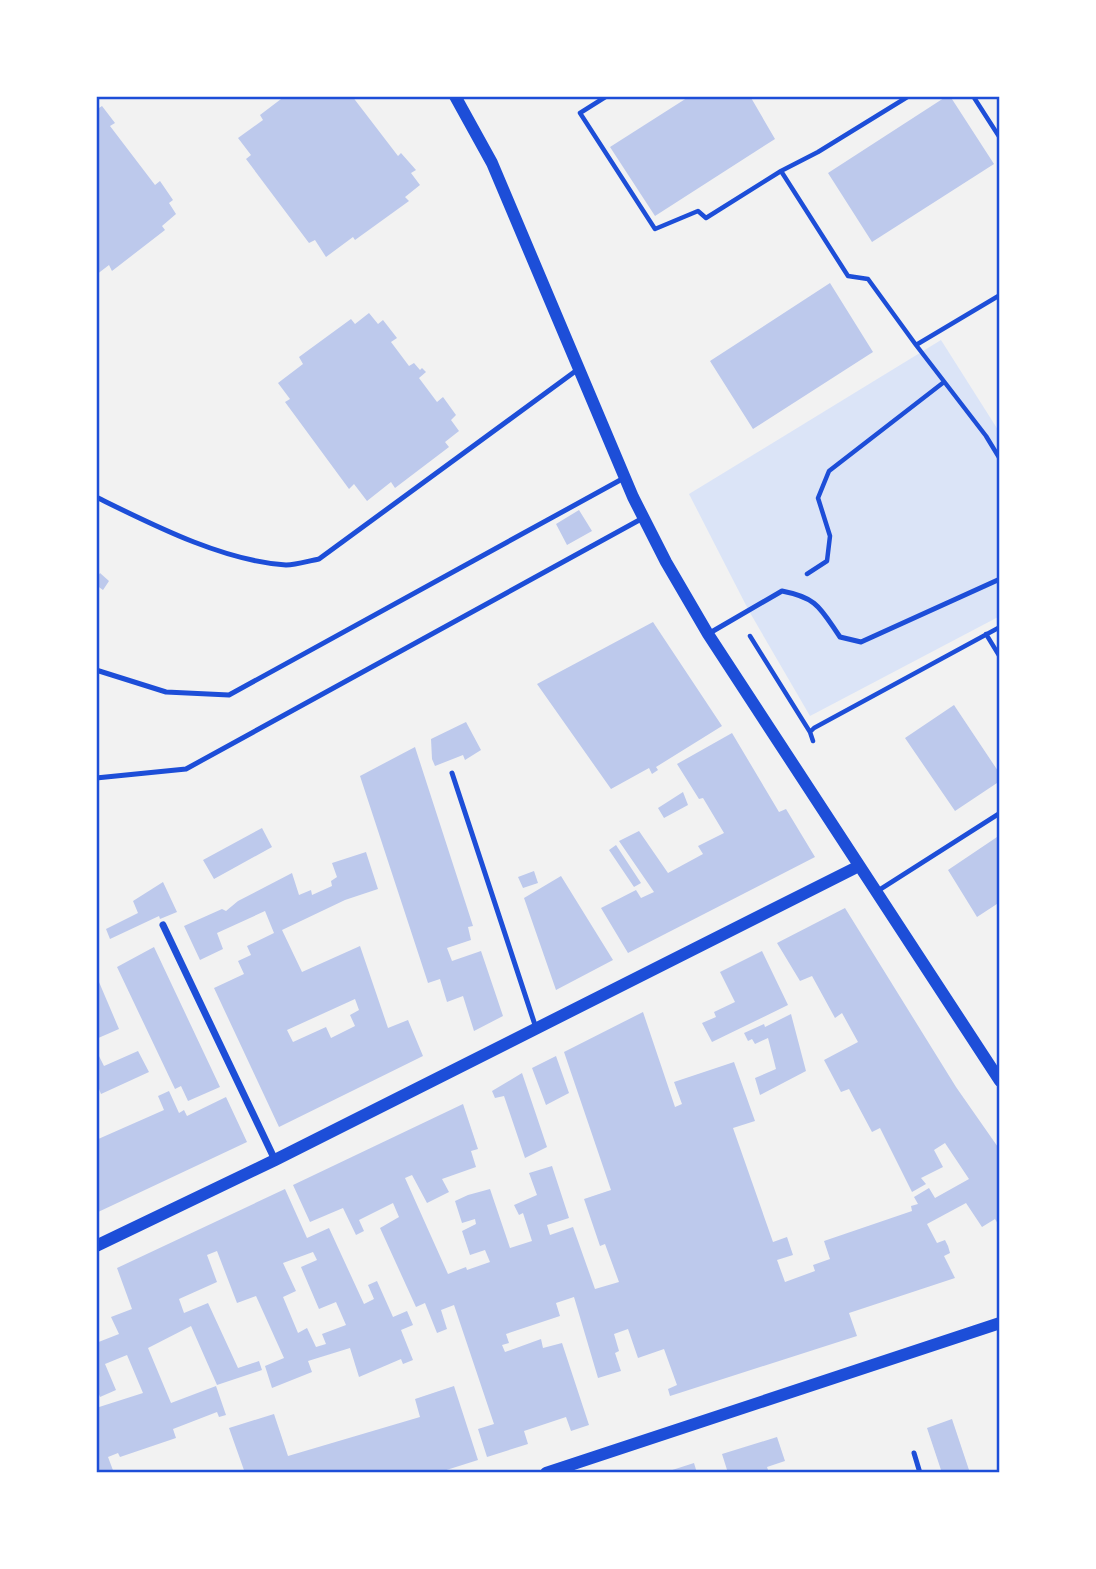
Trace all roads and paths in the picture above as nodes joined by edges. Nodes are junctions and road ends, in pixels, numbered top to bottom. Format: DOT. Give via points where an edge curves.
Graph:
graph roads {
  1 [pos="455,96"];
  2 [pos="607,96"];
  3 [pos="909,96"];
  4 [pos="972,96"];
  5 [pos="1000,138"];
  6 [pos="781,171"];
  7 [pos="1000,295"];
  8 [pos="915,345"];
  9 [pos="577,370"];
  10 [pos="944,382"];
  11 [pos="1000,459"];
  12 [pos="624,478"];
  13 [pos="96,497"];
  14 [pos="643,518"];
  15 [pos="1000,579"];
  16 [pos="782,591"];
  17 [pos="1000,627"];
  18 [pos="756,630"];
  19 [pos="708,634"];
  20 [pos="986,634"];
  21 [pos="1000,657"];
  22 [pos="96,670"];
  23 [pos="810,732"];
  24 [pos="452,772"];
  25 [pos="96,778"];
  26 [pos="803,778"];
  27 [pos="1000,813"];
  28 [pos="859,866"];
  29 [pos="876,892"];
  30 [pos="163,925"];
  31 [pos="536,1028"];
  32 [pos="1000,1081"];
  33 [pos="275,1160"];
  34 [pos="96,1246"];
  35 [pos="1000,1323"];
  36 [pos="914,1454"];
  37 [pos="546,1473"];
  38 [pos="920,1473"];
  1 -- 9 [label="street" via="492,163"];
  2 -- 6 [label="path" via="580,113 655,229 698,211 706,218"];
  3 -- 6 [label="path"];
  4 -- 5 [label="path"];
  6 -- 8 [label="path" via="848,276 868,279"];
  7 -- 8 [label="path"];
  8 -- 10 [label="path"];
  9 -- 12 [label="street"];
  9 -- 13 [label="lane" via="318,559 289,565 246,560 154,526"];
  10 -- 11 [label="path"];
  10 -- 16 [label="path" via="829,471 818,498 830,536 827,561"];
  12 -- 14 [label="street"];
  12 -- 22 [label="lane" via="229,695 166,692"];
  14 -- 19 [label="street"];
  14 -- 25 [label="lane" via="186,769"];
  15 -- 16 [label="lane" via="861,642 840,637 818,605"];
  16 -- 19 [label="lane"];
  17 -- 20 [label="path"];
  18 -- 23 [label="path" via="749,637"];
  19 -- 26 [label="street"];
  20 -- 21 [label="path"];
  20 -- 23 [label="path"];
  23 -- 26 [label="path" via="820,765"];
  24 -- 31 [label="lane"];
  26 -- 28 [label="street"];
  27 -- 29 [label="lane"];
  28 -- 29 [label="street"];
  28 -- 31 [label="street"];
  29 -- 32 [label="street"];
  30 -- 33 [label="street"];
  31 -- 33 [label="street"];
  33 -- 34 [label="street"];
  35 -- 37 [label="street"];
  36 -- 38 [label="lane"];
}
